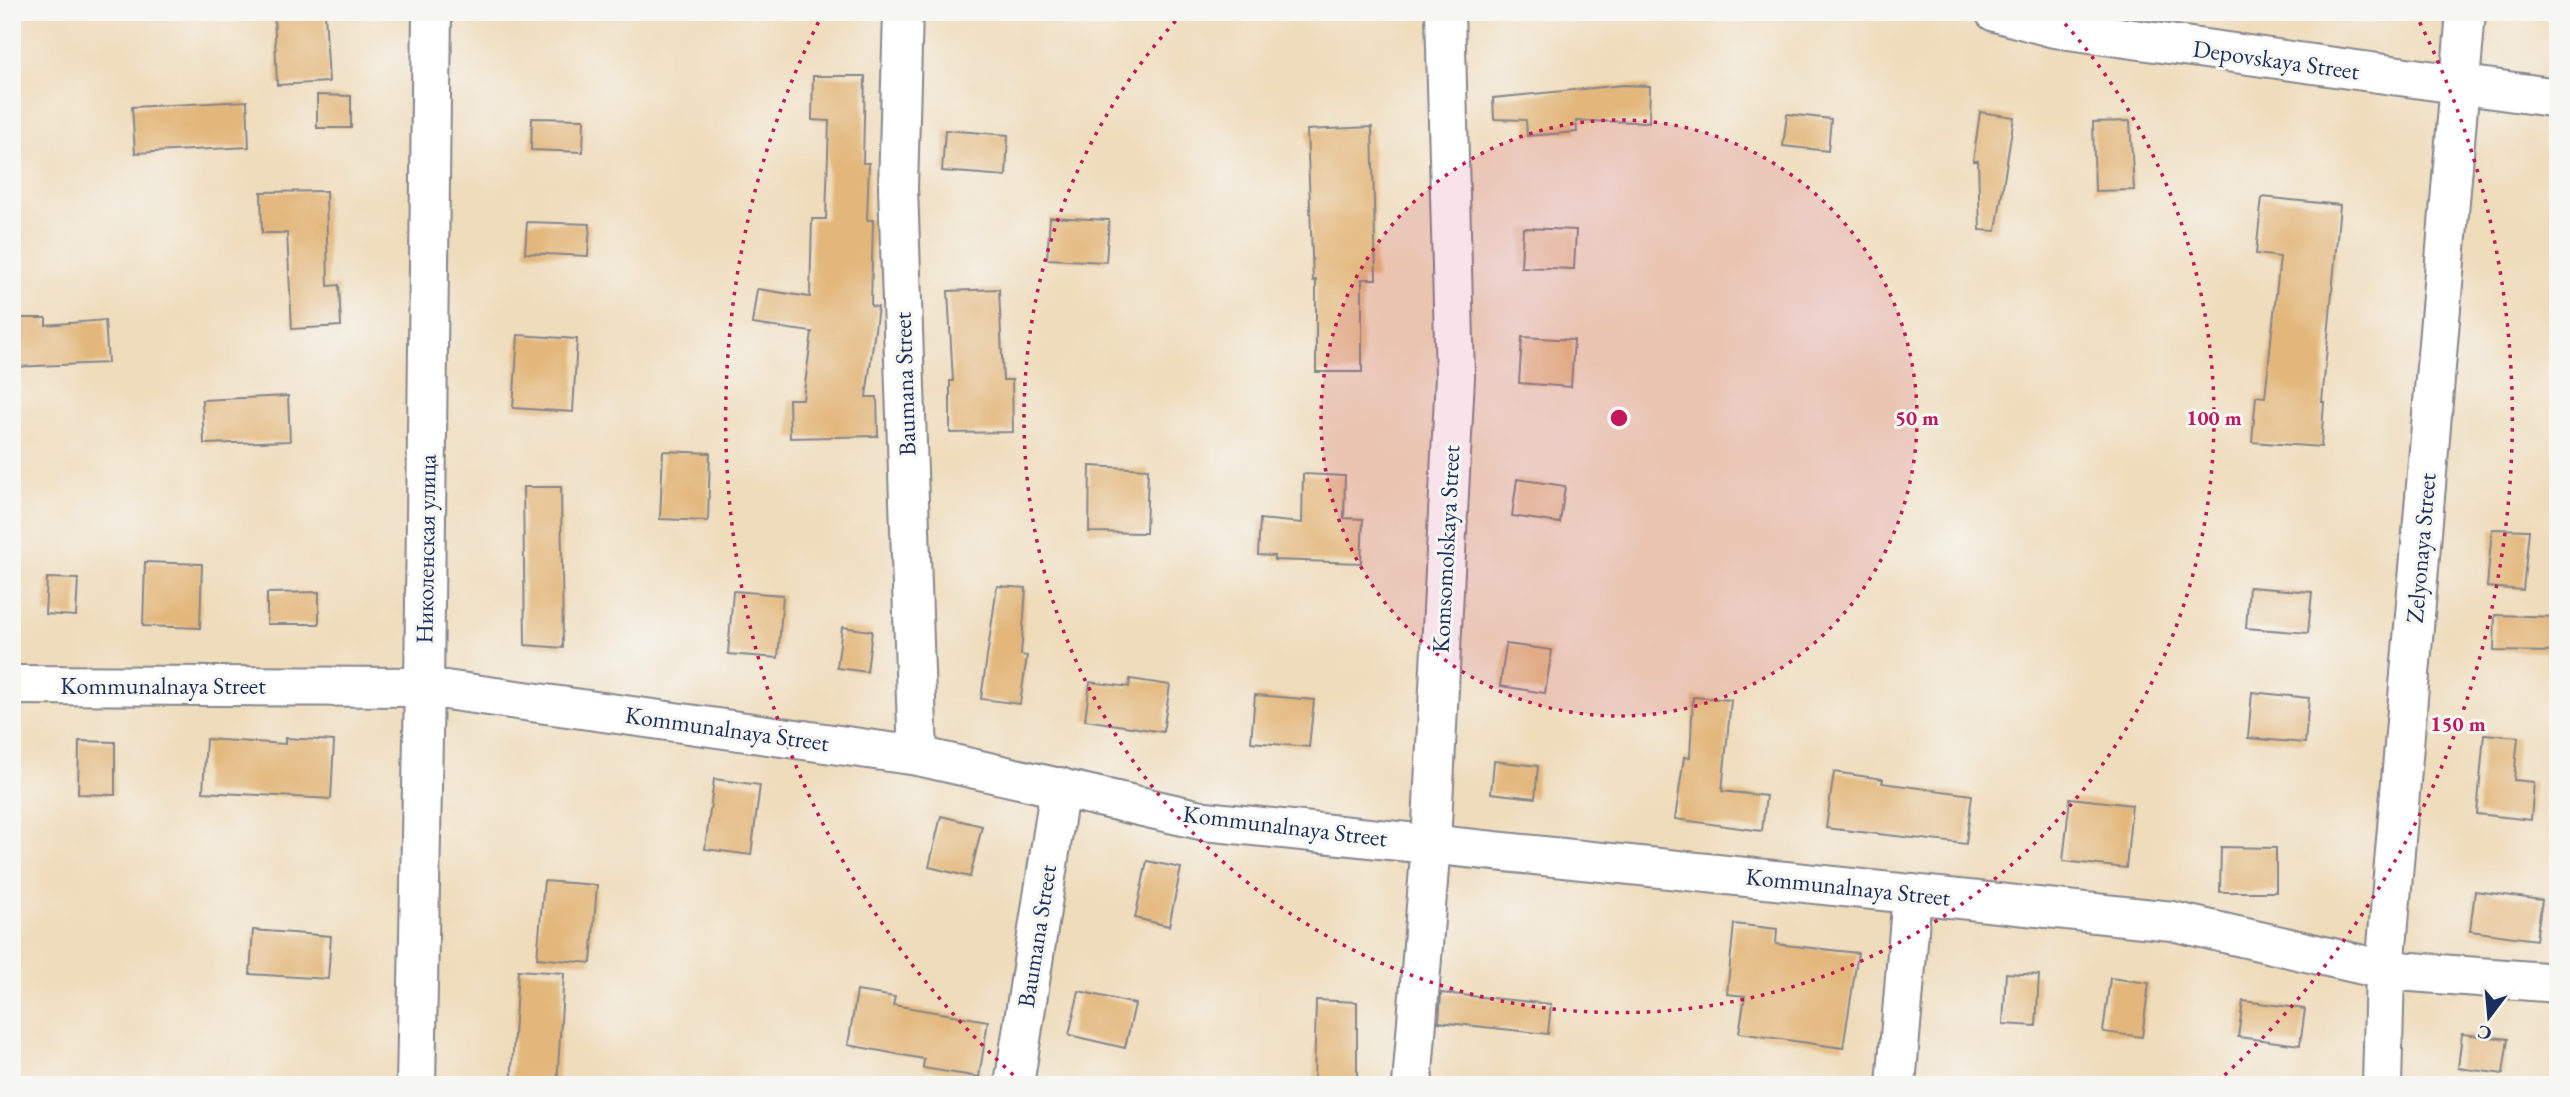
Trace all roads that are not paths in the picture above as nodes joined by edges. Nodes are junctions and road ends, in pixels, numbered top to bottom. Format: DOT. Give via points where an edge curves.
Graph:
graph roads {
  1 [pos="432,12"];
  2 [pos="903,12"];
  3 [pos="1445,12"];
  4 [pos="1996,12"];
  5 [pos="2466,12"];
  6 [pos="2460,86"];
  7 [pos="2558,98"];
  8 [pos="12,685"];
  9 [pos="424,687"];
  10 [pos="918,756"];
  11 [pos="1060,787"];
  12 [pos="1431,843"];
  13 [pos="1912,894"];
  14 [pos="2385,970"];
  15 [pos="2558,983"];
  16 [pos="416,1085"];
  17 [pos="1013,1085"];
  18 [pos="1412,1085"];
  19 [pos="1896,1085"];
  20 [pos="2382,1085"];
  1 -- 9 [label="street, Николенская улица"];
  2 -- 10 [label="street, Baumana Street" via="898,188"];
  3 -- 12 [label="street, Komsomolskaya Street" via="1455,377"];
  4 -- 6 [label="street, Depovskaya Street" via="2054,28"];
  5 -- 6 [label="street, Zelyonaya Street"];
  6 -- 7 [label="street, Depovskaya Street"];
  6 -- 14 [label="street, Zelyonaya Street"];
  8 -- 9 [label="street, Kommunalnaya Street"];
  9 -- 10 [label="street, Kommunalnaya Street"];
  9 -- 16 [label="street, Николенская улица"];
  10 -- 11 [label="street, Kommunalnaya Street"];
  11 -- 12 [label="street, Kommunalnaya Street" via="1205,821"];
  11 -- 17 [label="street, Baumana Street"];
  12 -- 13 [label="street, Kommunalnaya Street"];
  12 -- 18 [label="street, Komsomolskaya Street"];
  13 -- 14 [label="street, Kommunalnaya Street" via="2172,921"];
  13 -- 19 [label="street"];
  14 -- 15 [label="street, Kommunalnaya Street"];
  14 -- 20 [label="street, Zelyonaya Street"];
}
